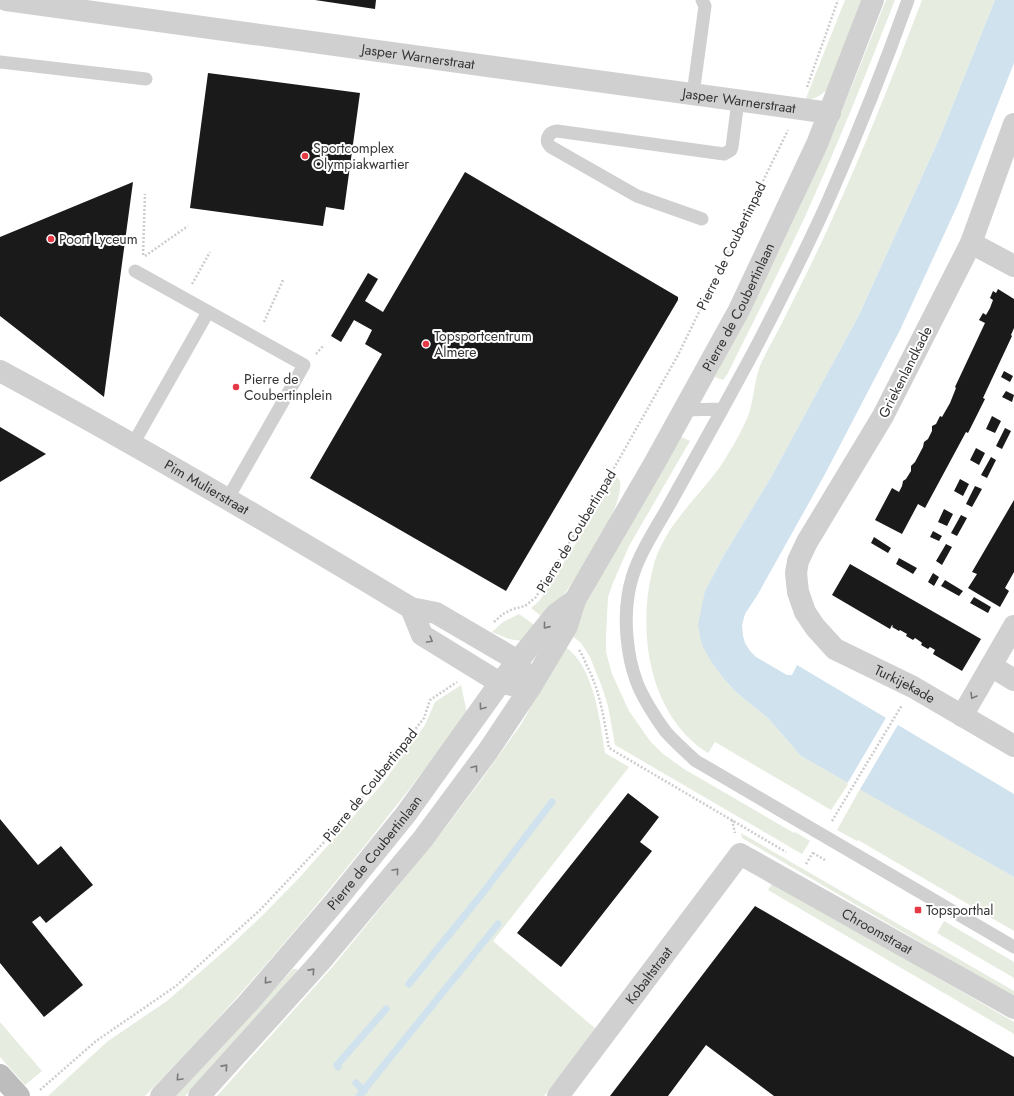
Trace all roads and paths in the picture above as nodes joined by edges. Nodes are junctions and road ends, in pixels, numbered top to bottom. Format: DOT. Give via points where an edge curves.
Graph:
graph roads {
  1 [pos="6,0"];
  2 [pos="702,0"];
  3 [pos="838,0"];
  4 [pos="873,0"];
  5 [pos="908,0"];
  6 [pos="0,62"];
  7 [pos="146,79"];
  8 [pos="693,94"];
  9 [pos="738,101"];
  10 [pos="798,108"];
  11 [pos="830,113"];
  12 [pos="1014,124"];
  13 [pos="145,194"];
  14 [pos="702,218"];
  15 [pos="188,226"];
  16 [pos="971,242"];
  17 [pos="210,252"];
  18 [pos="1014,266"];
  19 [pos="135,272"];
  20 [pos="283,280"];
  21 [pos="184,298"];
  22 [pos="208,312"];
  23 [pos="256,338"];
  24 [pos="0,371"];
  25 [pos="722,409"];
  26 [pos="684,410"];
  27 [pos="133,444"];
  28 [pos="228,498"];
  29 [pos="575,600"];
  30 [pos="411,608"];
  31 [pos="805,612"];
  32 [pos="1014,626"];
  33 [pos="482,639"];
  34 [pos="518,661"];
  35 [pos="467,662"];
  36 [pos="991,666"];
  37 [pos="1014,680"];
  38 [pos="500,683"];
  39 [pos="530,688"];
  40 [pos="962,716"];
  41 [pos="895,717"];
  42 [pos="1014,746"];
  43 [pos="852,788"];
  44 [pos="813,853"];
  45 [pos="740,854"];
  46 [pos="825,860"];
  47 [pos="1014,947"];
  48 [pos="1014,1008"];
  49 [pos="16,1086"];
  50 [pos="161,1096"];
  51 [pos="199,1096"];
  52 [pos="558,1096"];
  1 -- 8 [label="street, Jasper Warnerstraat"];
  2 -- 8 [label="lane" via="705,6"];
  3 -- 10 [label="path, Pierre de Coubertinpad"];
  4 -- 11 [label="street, Pierre de Coubertinlaan"];
  5 -- 25 [label="lane" via="881,74 831,195"];
  6 -- 7 [label="lane"];
  8 -- 9 [label="street, Jasper Warnerstraat"];
  9 -- 10 [label="street, Jasper Warnerstraat"];
  9 -- 14 [label="lane" via="732,147 724,154 557,131 551,132 548,137 547,142 551,147 637,196"];
  10 -- 11 [label="street, Jasper Warnerstraat"];
  10 -- 33 [label="path, Pierre de Coubertinpad" via="678,355 601,491 536,596 525,606 502,614 492,623"];
  11 -- 26 [label="street, Pierre de Coubertinlaan" via="739,310"];
  12 -- 16 [label="street, Griekenlandkade"];
  13 -- 15 [label="path" via="143,258"];
  16 -- 18 [label="street"];
  16 -- 31 [label="street, Griekenlandkade" via="883,416 798,561 798,592"];
  17 -- 21 [label="path"];
  19 -- 21 [label="lane"];
  20 -- 23 [label="path"];
  21 -- 22 [label="lane"];
  22 -- 23 [label="lane"];
  22 -- 27 [label="lane"];
  23 -- 28 [label="lane" via="304,365"];
  24 -- 27 [label="street, Pim Mulierstraat"];
  25 -- 26 [label="lane"];
  25 -- 47 [label="lane" via="643,549 634,571 628,596 626,637 636,681 649,707 665,731 696,761"];
  26 -- 29 [label="street, Pierre de Coubertinlaan"];
  27 -- 28 [label="street, Pim Mulierstraat"];
  28 -- 30 [label="street, Pim Mulierstraat"];
  29 -- 34 [label="street, Pierre de Coubertinlaan, one-way" via="556,614"];
  29 -- 39 [label="street, Pierre de Coubertinlaan" via="567,626"];
  30 -- 33 [label="street, Pim Mulierstraat" via="436,613"];
  30 -- 35 [label="street, one-way" via="422,635"];
  31 -- 40 [label="street, Turkijekade" via="835,649 912,687"];
  32 -- 36 [label="street"];
  33 -- 34 [label="street, Pim Mulierstraat"];
  34 -- 38 [label="street, Pierre de Coubertinlaan"];
  34 -- 39 [label="street"];
  35 -- 38 [label="street"];
  35 -- 49 [label="path, Pierre de Coubertinpad" via="457,682 430,700 424,718 344,821 260,910 176,986 96,1041"];
  36 -- 37 [label="street"];
  36 -- 40 [label="street, one-way"];
  38 -- 39 [label="street"];
  38 -- 50 [label="street, Pierre de Coubertinlaan, one-way" via="406,814 334,903 248,1002"];
  51 -- 39 [label="street, Pierre de Coubertinlaan, one-way" via="320,962 422,840 488,751"];
  40 -- 42 [label="street, Turkijekade"];
  41 -- 43 [label="path"];
  44 -- 46 [label="path"];
  45 -- 48 [label="street, Chroomstraat"];
  45 -- 52 [label="street, Kobaltstraat"];
}
